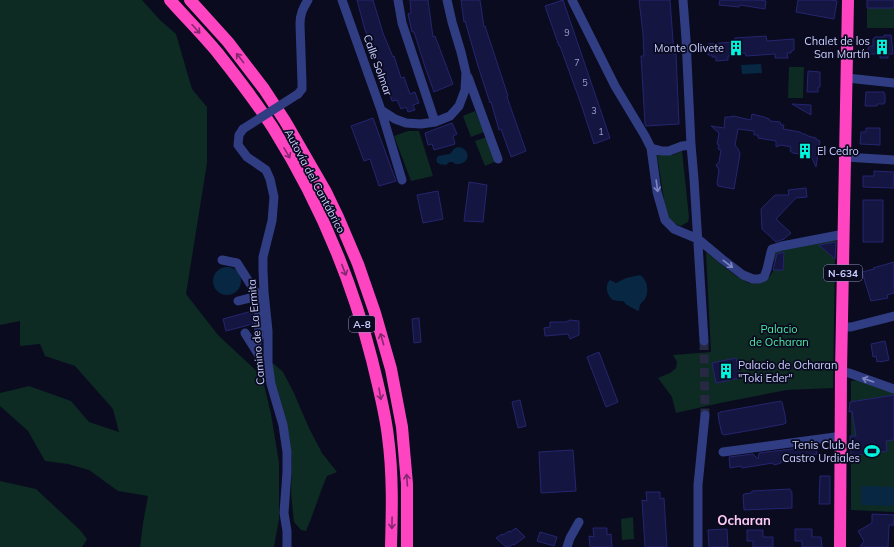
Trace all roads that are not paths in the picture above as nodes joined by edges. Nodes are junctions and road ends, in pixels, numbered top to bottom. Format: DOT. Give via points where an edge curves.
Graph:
graph roads {
  1 [pos="170,0"];
  2 [pos="190,0"];
  3 [pos="308,0"];
  4 [pos="342,0"];
  5 [pos="398,0"];
  6 [pos="447,0"];
  7 [pos="572,0"];
  8 [pos="683,0"];
  9 [pos="848,0"];
  10 [pos="466,73"];
  11 [pos="847,78"];
  12 [pos="894,83"];
  13 [pos="381,110"];
  14 [pos="435,122"];
  15 [pos="691,145"];
  16 [pos="651,148"];
  17 [pos="845,158"];
  18 [pos="498,159"];
  19 [pos="894,160"];
  20 [pos="402,180"];
  21 [pos="844,234"];
  22 [pos="698,239"];
  23 [pos="236,254"];
  24 [pos="222,260"];
  25 [pos="237,263"];
  26 [pos="258,296"];
  27 [pos="238,301"];
  28 [pos="894,316"];
  29 [pos="842,327"];
  30 [pos="245,333"];
  31 [pos="704,341"];
  32 [pos="255,349"];
  33 [pos="268,363"];
  34 [pos="841,372"];
  35 [pos="894,389"];
  36 [pos="705,415"];
  37 [pos="841,438"];
  38 [pos="723,452"];
  39 [pos="579,522"];
  40 [pos="287,547"];
  41 [pos="392,547"];
  42 [pos="407,547"];
  43 [pos="567,547"];
  44 [pos="698,547"];
  45 [pos="840,547"];
  1 -- 41 [label="highway, Autovía del Cantábrico / A-8, one-way" via="216,51 267,120 299,174 331,237 363,326 378,384 388,437 392,490"];
  42 -- 2 [label="highway, Autovía del Cantábrico / A-8, one-way" via="407,484 402,427 391,370 358,264 326,192 285,121 228,42"];
  3 -- 33 [label="street, Camino de La Ermita, bridge" via="300,15 302,89 243,129 239,135 238,145 247,157 266,170 274,197 272,221 263,257"];
  4 -- 13 [label="street, Calle Solmar"];
  5 -- 14 [label="street" via="402,23"];
  6 -- 10 [label="street, Calle Solmar"];
  7 -- 16 [label="street" via="615,86"];
  8 -- 15 [label="street"];
  9 -- 11 [label="highway, N-634"];
  10 -- 14 [label="street, Calle Solmar" via="465,90 459,106 450,116"];
  10 -- 18 [label="street"];
  11 -- 12 [label="street"];
  11 -- 17 [label="highway, N-634"];
  13 -- 14 [label="street, Calle Solmar" via="406,123"];
  13 -- 20 [label="street"];
  15 -- 16 [label="street" via="669,151"];
  15 -- 22 [label="street"];
  16 -- 22 [label="street, one-way" via="657,192 665,220 674,229"];
  17 -- 19 [label="street"];
  17 -- 21 [label="highway, N-634"];
  22 -- 21 [label="street, one-way" via="743,275 759,279 764,277 772,249"];
  21 -- 29 [label="highway, N-634"];
  22 -- 31 [label="street"];
  23 -- 25 [label="street"];
  24 -- 25 [label="street"];
  25 -- 26 [label="street"];
  26 -- 27 [label="street"];
  26 -- 32 [label="street" via="259,337"];
  28 -- 29 [label="street"];
  29 -- 34 [label="highway, N-634"];
  30 -- 32 [label="street"];
  32 -- 33 [label="street"];
  33 -- 40 [label="street, Camino de La Ermita" via="271,384 284,425 287,452 284,514"];
  35 -- 34 [label="street, one-way"];
  34 -- 37 [label="highway, N-634"];
  36 -- 44 [label="street" via="698,484"];
  37 -- 38 [label="street"];
  37 -- 45 [label="highway, N-634"];
  39 -- 43 [label="street"];
}
